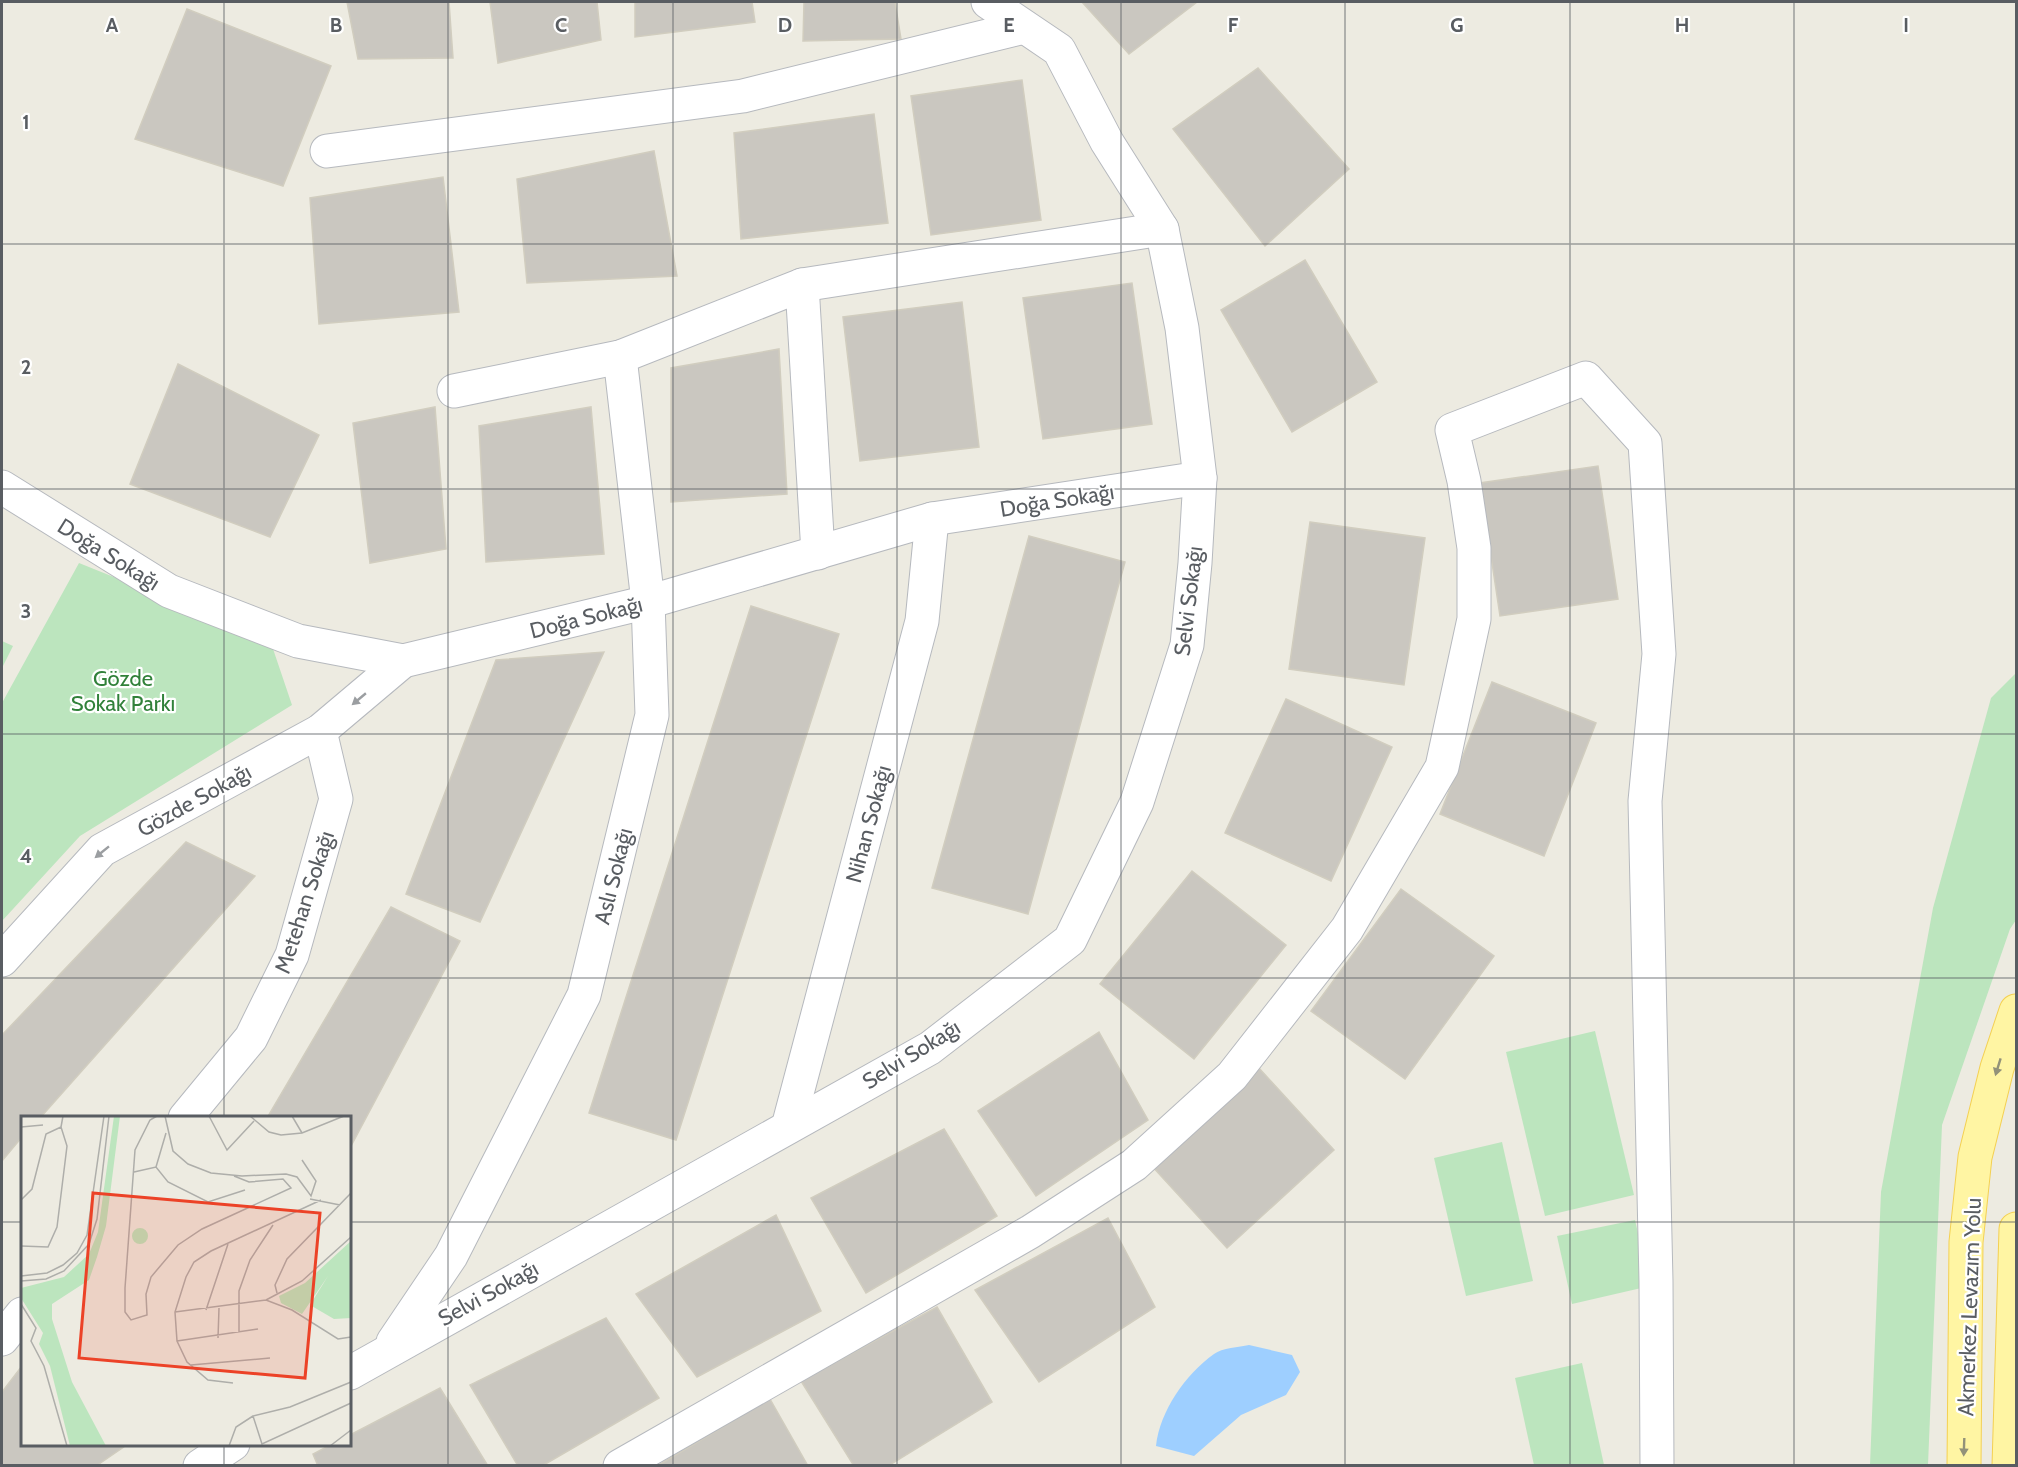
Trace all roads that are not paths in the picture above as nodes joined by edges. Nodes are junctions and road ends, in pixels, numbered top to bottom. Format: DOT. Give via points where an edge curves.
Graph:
graph roads {
  1 [pos="988,2"];
  2 [pos="1024,27"];
  3 [pos="327,151"];
  4 [pos="1162,229"];
  5 [pos="802,285"];
  6 [pos="620,357"];
  7 [pos="454,391"];
  8 [pos="1200,478"];
  9 [pos="2,487"];
  10 [pos="932,519"];
  11 [pos="818,553"];
  12 [pos="648,602"];
  13 [pos="403,661"];
  14 [pos="320,731"];
  15 [pos="2,960"];
  16 [pos="2016,1011"];
  17 [pos="187,1116"];
  18 [pos="788,1127"];
  19 [pos="2016,1229"];
  20 [pos="21,1315"];
  21 [pos="2,1339"];
  22 [pos="389,1348"];
  23 [pos="351,1372"];
  24 [pos="230,1446"];
  25 [pos="200,1466"];
  26 [pos="620,1466"];
  27 [pos="1657,1466"];
  28 [pos="1964,1466"];
  29 [pos="2009,1466"];
  1 -- 2 [label="street"];
  2 -- 3 [label="street" via="743,96"];
  2 -- 4 [label="street" via="1059,50 1107,142"];
  4 -- 5 [label="street"];
  4 -- 8 [label="street, Selvi Sokağı" via="1182,328"];
  5 -- 6 [label="street"];
  5 -- 11 [label="street"];
  6 -- 7 [label="street"];
  6 -- 12 [label="street, Aslı Sokağı"];
  8 -- 10 [label="street, Doğa Sokağı"];
  8 -- 18 [label="street, Selvi Sokağı" via="1187,645 1137,802 1070,940 930,1048"];
  9 -- 13 [label="street, Doğa Sokağı" via="170,591 298,641"];
  10 -- 11 [label="street, Doğa Sokağı"];
  10 -- 18 [label="street, Nihan Sokağı" via="922,621"];
  11 -- 12 [label="street, Doğa Sokağı"];
  12 -- 13 [label="street, Doğa Sokağı"];
  12 -- 22 [label="street, Aslı Sokağı" via="652,715 584,995 451,1256"];
  13 -- 14 [label="street, Gözde Sokağı, one-way"];
  14 -- 15 [label="street, Gözde Sokağı, one-way" via="102,850"];
  14 -- 17 [label="street, Metehan Sokağı" via="336,799 292,955 251,1038"];
  16 -- 28 [label="main road, Akmerkez Levazım Yolu, one-way" via="1975,1157 1966,1242"];
  18 -- 22 [label="street, Selvi Sokağı"];
  19 -- 29 [label="main road, Akmerkez Levazım Yolu"];
  20 -- 21 [label="street"];
  22 -- 23 [label="street, Selvi Sokağı"];
  24 -- 25 [label="street"];
  26 -- 27 [label="street" via="1040,1226 1134,1165 1232,1076 1347,929 1442,767 1474,619 1474,548 1452,430 1586,378 1644,443 1658,642 1645,801"];
}
